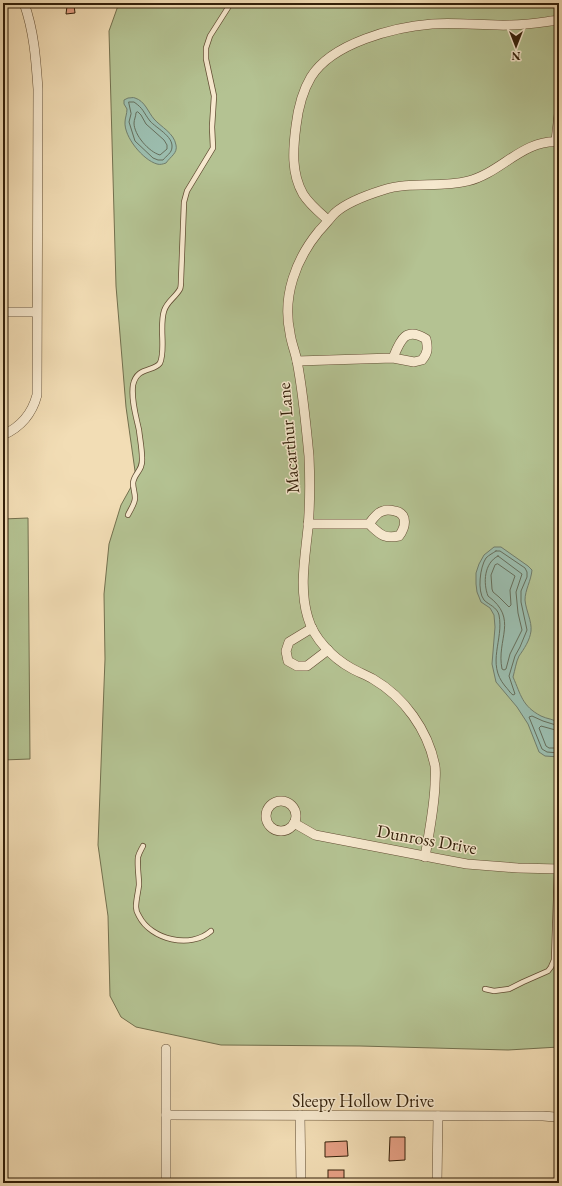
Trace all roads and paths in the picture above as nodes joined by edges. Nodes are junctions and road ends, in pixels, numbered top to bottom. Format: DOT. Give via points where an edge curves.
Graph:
graph roads {
  1 [pos="24,3"];
  2 [pos="232,3"];
  3 [pos="559,20"];
  4 [pos="559,114"];
  5 [pos="558,142"];
  6 [pos="328,220"];
  7 [pos="3,312"];
  8 [pos="36,312"];
  9 [pos="392,358"];
  10 [pos="297,361"];
  11 [pos="3,435"];
  12 [pos="128,515"];
  13 [pos="308,524"];
  14 [pos="368,524"];
  15 [pos="312,628"];
  16 [pos="328,650"];
  17 [pos="294,823"];
  18 [pos="143,846"];
  19 [pos="559,853"];
  20 [pos="426,857"];
  21 [pos="558,869"];
  22 [pos="212,931"];
  23 [pos="485,989"];
  24 [pos="166,1049"];
  25 [pos="166,1115"];
  26 [pos="300,1116"];
  27 [pos="438,1116"];
  28 [pos="559,1119"];
  29 [pos="166,1183"];
  30 [pos="301,1183"];
  31 [pos="437,1183"];
  1 -- 8 [label="street" via="33,37 38,89"];
  2 -- 12 [label="lane" via="210,36 206,48 214,96 214,143 211,153 187,191 184,202 180,289 168,302 164,311 161,325 162,357 156,366 144,370 137,376 133,385 142,468 134,479 135,498"];
  3 -- 6 [label="street" via="511,25 433,24 406,27 383,33 337,52 312,76 297,112 294,140 294,164 303,195"];
  4 -- 5 [label="street"];
  5 -- 6 [label="street, Macarthur Lane" via="521,151 492,172 478,178 452,185 400,186 384,189 337,211"];
  6 -- 10 [label="street, Macarthur Lane" via="310,241 299,260 288,298 289,331"];
  7 -- 8 [label="street"];
  8 -- 11 [label="street" via="37,395 29,415"];
  9 -- 10 [label="street"];
  10 -- 13 [label="street, Macarthur Lane" via="309,458"];
  13 -- 14 [label="street"];
  13 -- 15 [label="street, Macarthur Lane" via="304,595"];
  15 -- 16 [label="street, Macarthur Lane"];
  15 -- 16 [label="street" via="289,642 286,651 288,661 297,666 307,666"];
  16 -- 20 [label="street, Macarthur Lane" via="350,668 372,679 397,697 409,710 430,748 435,768 434,801"];
  17 -- 20 [label="street, Dunross Drive" via="315,835"];
  18 -- 22 [label="lane" via="138,856 139,884 136,908 142,922 158,935 170,939 196,939"];
  19 -- 21 [label="lane"];
  20 -- 21 [label="street, Dunross Drive" via="467,864"];
  21 -- 23 [label="lane" via="554,960 551,968 509,990"];
  24 -- 25 [label="street"];
  25 -- 26 [label="street, Sleepy Hollow Drive"];
  25 -- 29 [label="street"];
  26 -- 27 [label="street, Sleepy Hollow Drive"];
  26 -- 30 [label="street"];
  27 -- 28 [label="street, Sleepy Hollow Drive" via="544,1116"];
  27 -- 31 [label="street"];
}
